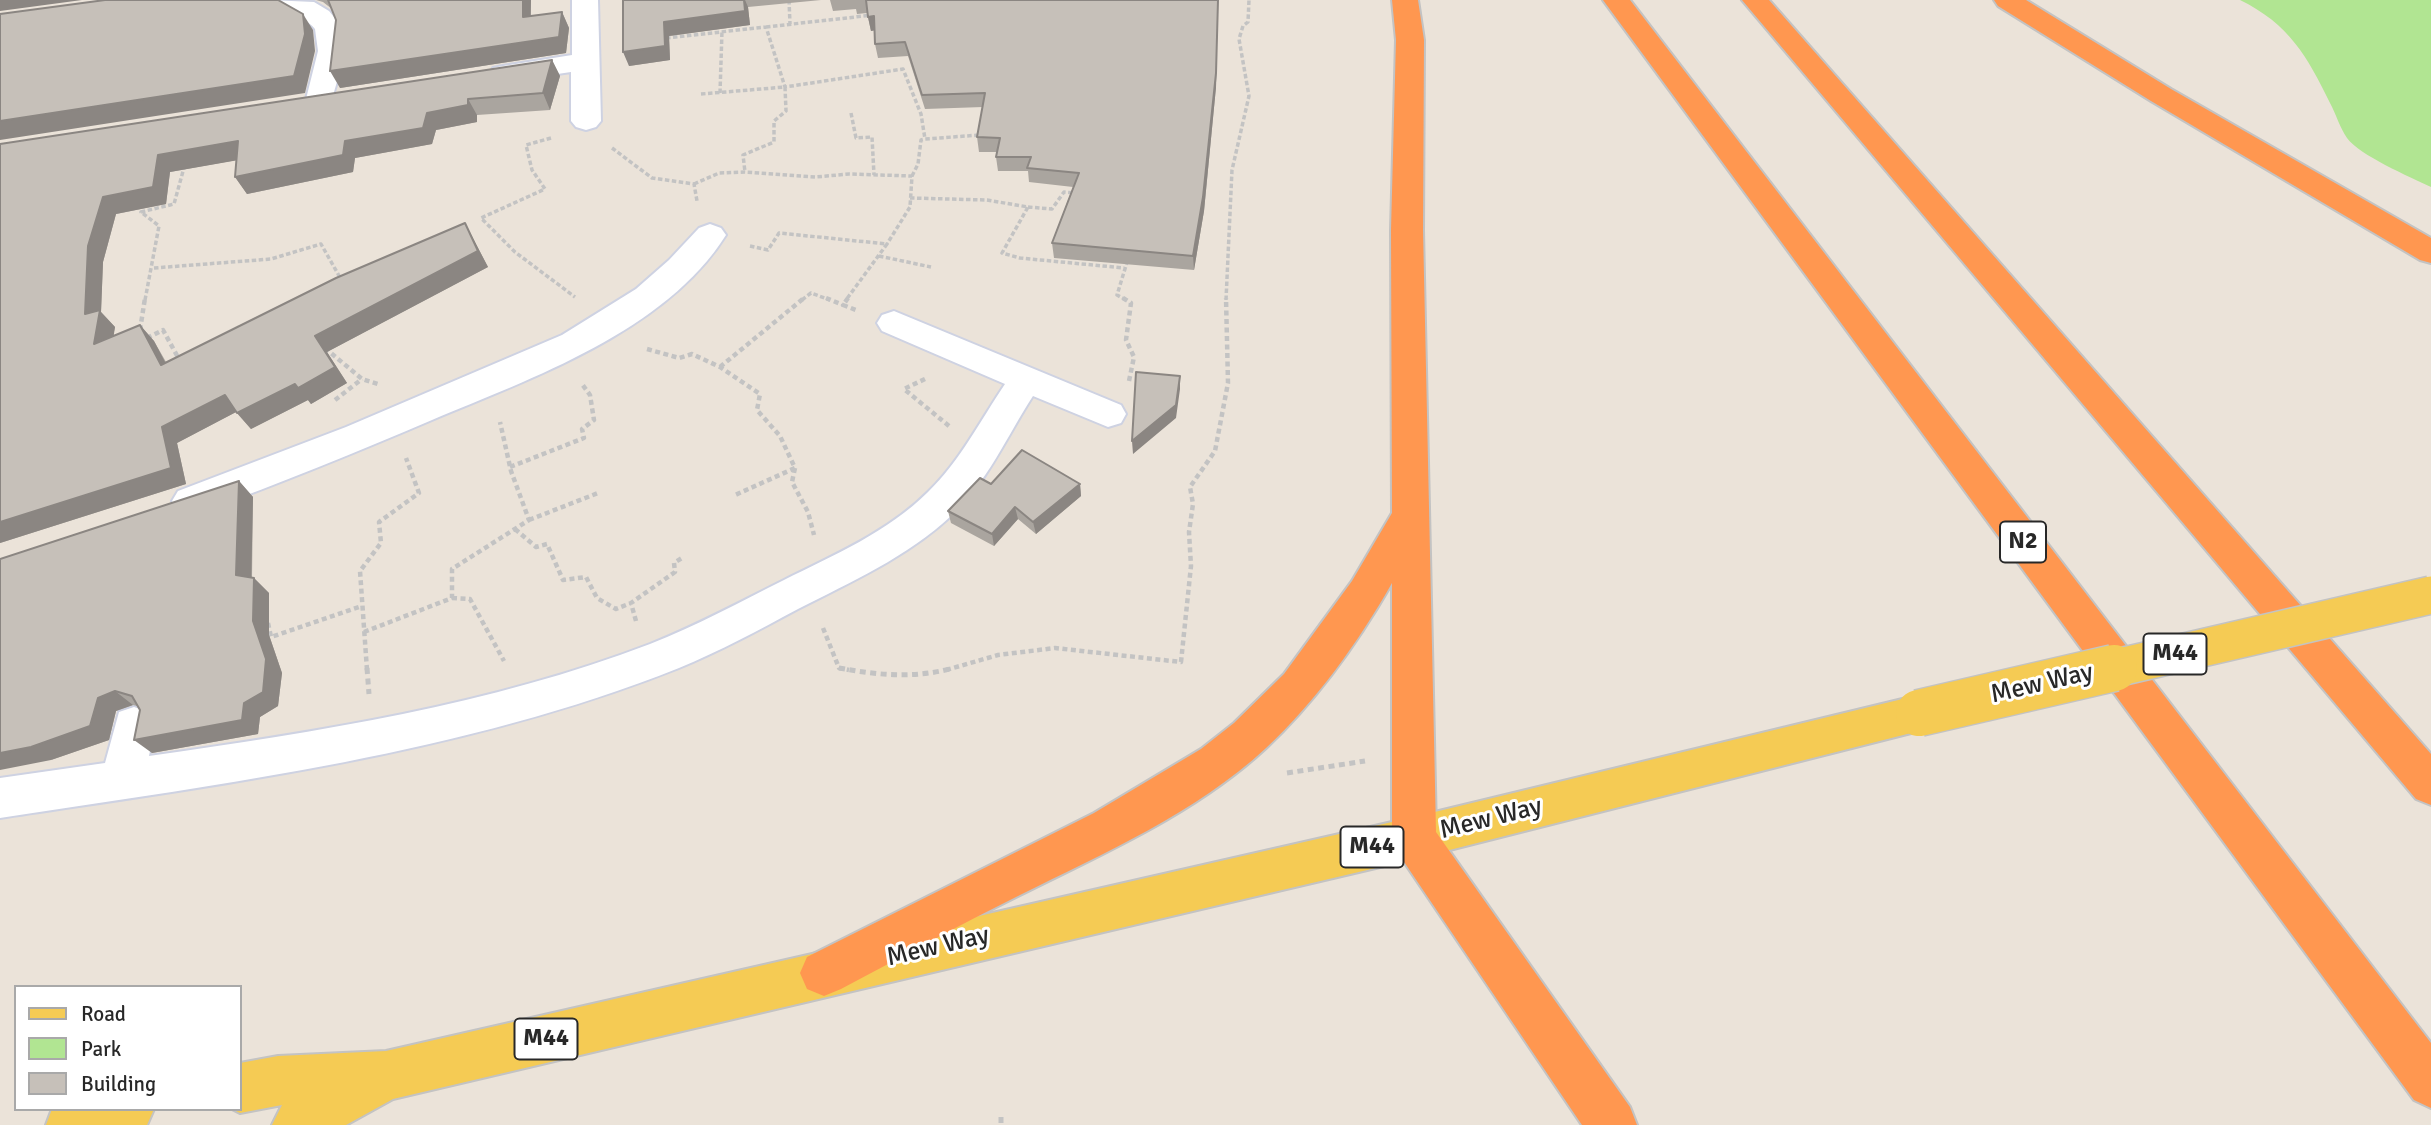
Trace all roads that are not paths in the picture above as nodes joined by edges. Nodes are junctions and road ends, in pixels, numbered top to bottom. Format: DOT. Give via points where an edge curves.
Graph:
graph roads {
  1 [pos="282,0"];
  2 [pos="585,0"];
  3 [pos="1405,0"];
  4 [pos="1616,0"];
  5 [pos="1755,0"];
  6 [pos="2007,0"];
  7 [pos="585,56"];
  8 [pos="478,78"];
  9 [pos="319,103"];
  10 [pos="586,121"];
  11 [pos="710,235"];
  12 [pos="2431,252"];
  13 [pos="894,323"];
  14 [pos="1027,380"];
  15 [pos="1108,414"];
  16 [pos="158,513"];
  17 [pos="1410,515"];
  18 [pos="2431,595"];
  19 [pos="134,725"];
  20 [pos="123,780"];
  21 [pos="2431,785"];
  22 [pos="0,798"];
  23 [pos="1414,838"];
  24 [pos="824,973"];
  25 [pos="386,1076"];
  26 [pos="2431,1083"];
  27 [pos="242,1088"];
  28 [pos="122,1111"];
  29 [pos="71,1125"];
  30 [pos="297,1125"];
  31 [pos="1612,1125"];
  1 -- 9 [label="street" via="328,23 334,43"];
  2 -- 7 [label="street"];
  3 -- 17 [label="highway" via="1410,40"];
  4 -- 26 [label="highway, N2"];
  5 -- 21 [label="highway"];
  6 -- 12 [label="highway"];
  7 -- 8 [label="street"];
  7 -- 10 [label="street"];
  11 -- 16 [label="street" via="690,262 613,321 558,353 396,422"];
  13 -- 14 [label="street"];
  14 -- 15 [label="street"];
  14 -- 20 [label="street" via="957,485 901,534 831,574 649,662 372,740"];
  17 -- 23 [label="highway"];
  17 -- 24 [label="highway" via="1374,581 1331,644 1279,708 1216,764 1101,832"];
  18 -- 23 [label="main road, Mew Way / M44, bridge" via="1919,713"];
  19 -- 20 [label="street"];
  20 -- 22 [label="street"];
  23 -- 24 [label="main road, Mew Way / M44"];
  23 -- 31 [label="highway"];
  24 -- 25 [label="main road, Mew Way / M44"];
  25 -- 27 [label="main road, Mew Way / M44" via="278,1081"];
  25 -- 30 [label="main road, Mew Way / M44"];
  28 -- 29 [label="main road"];
}
